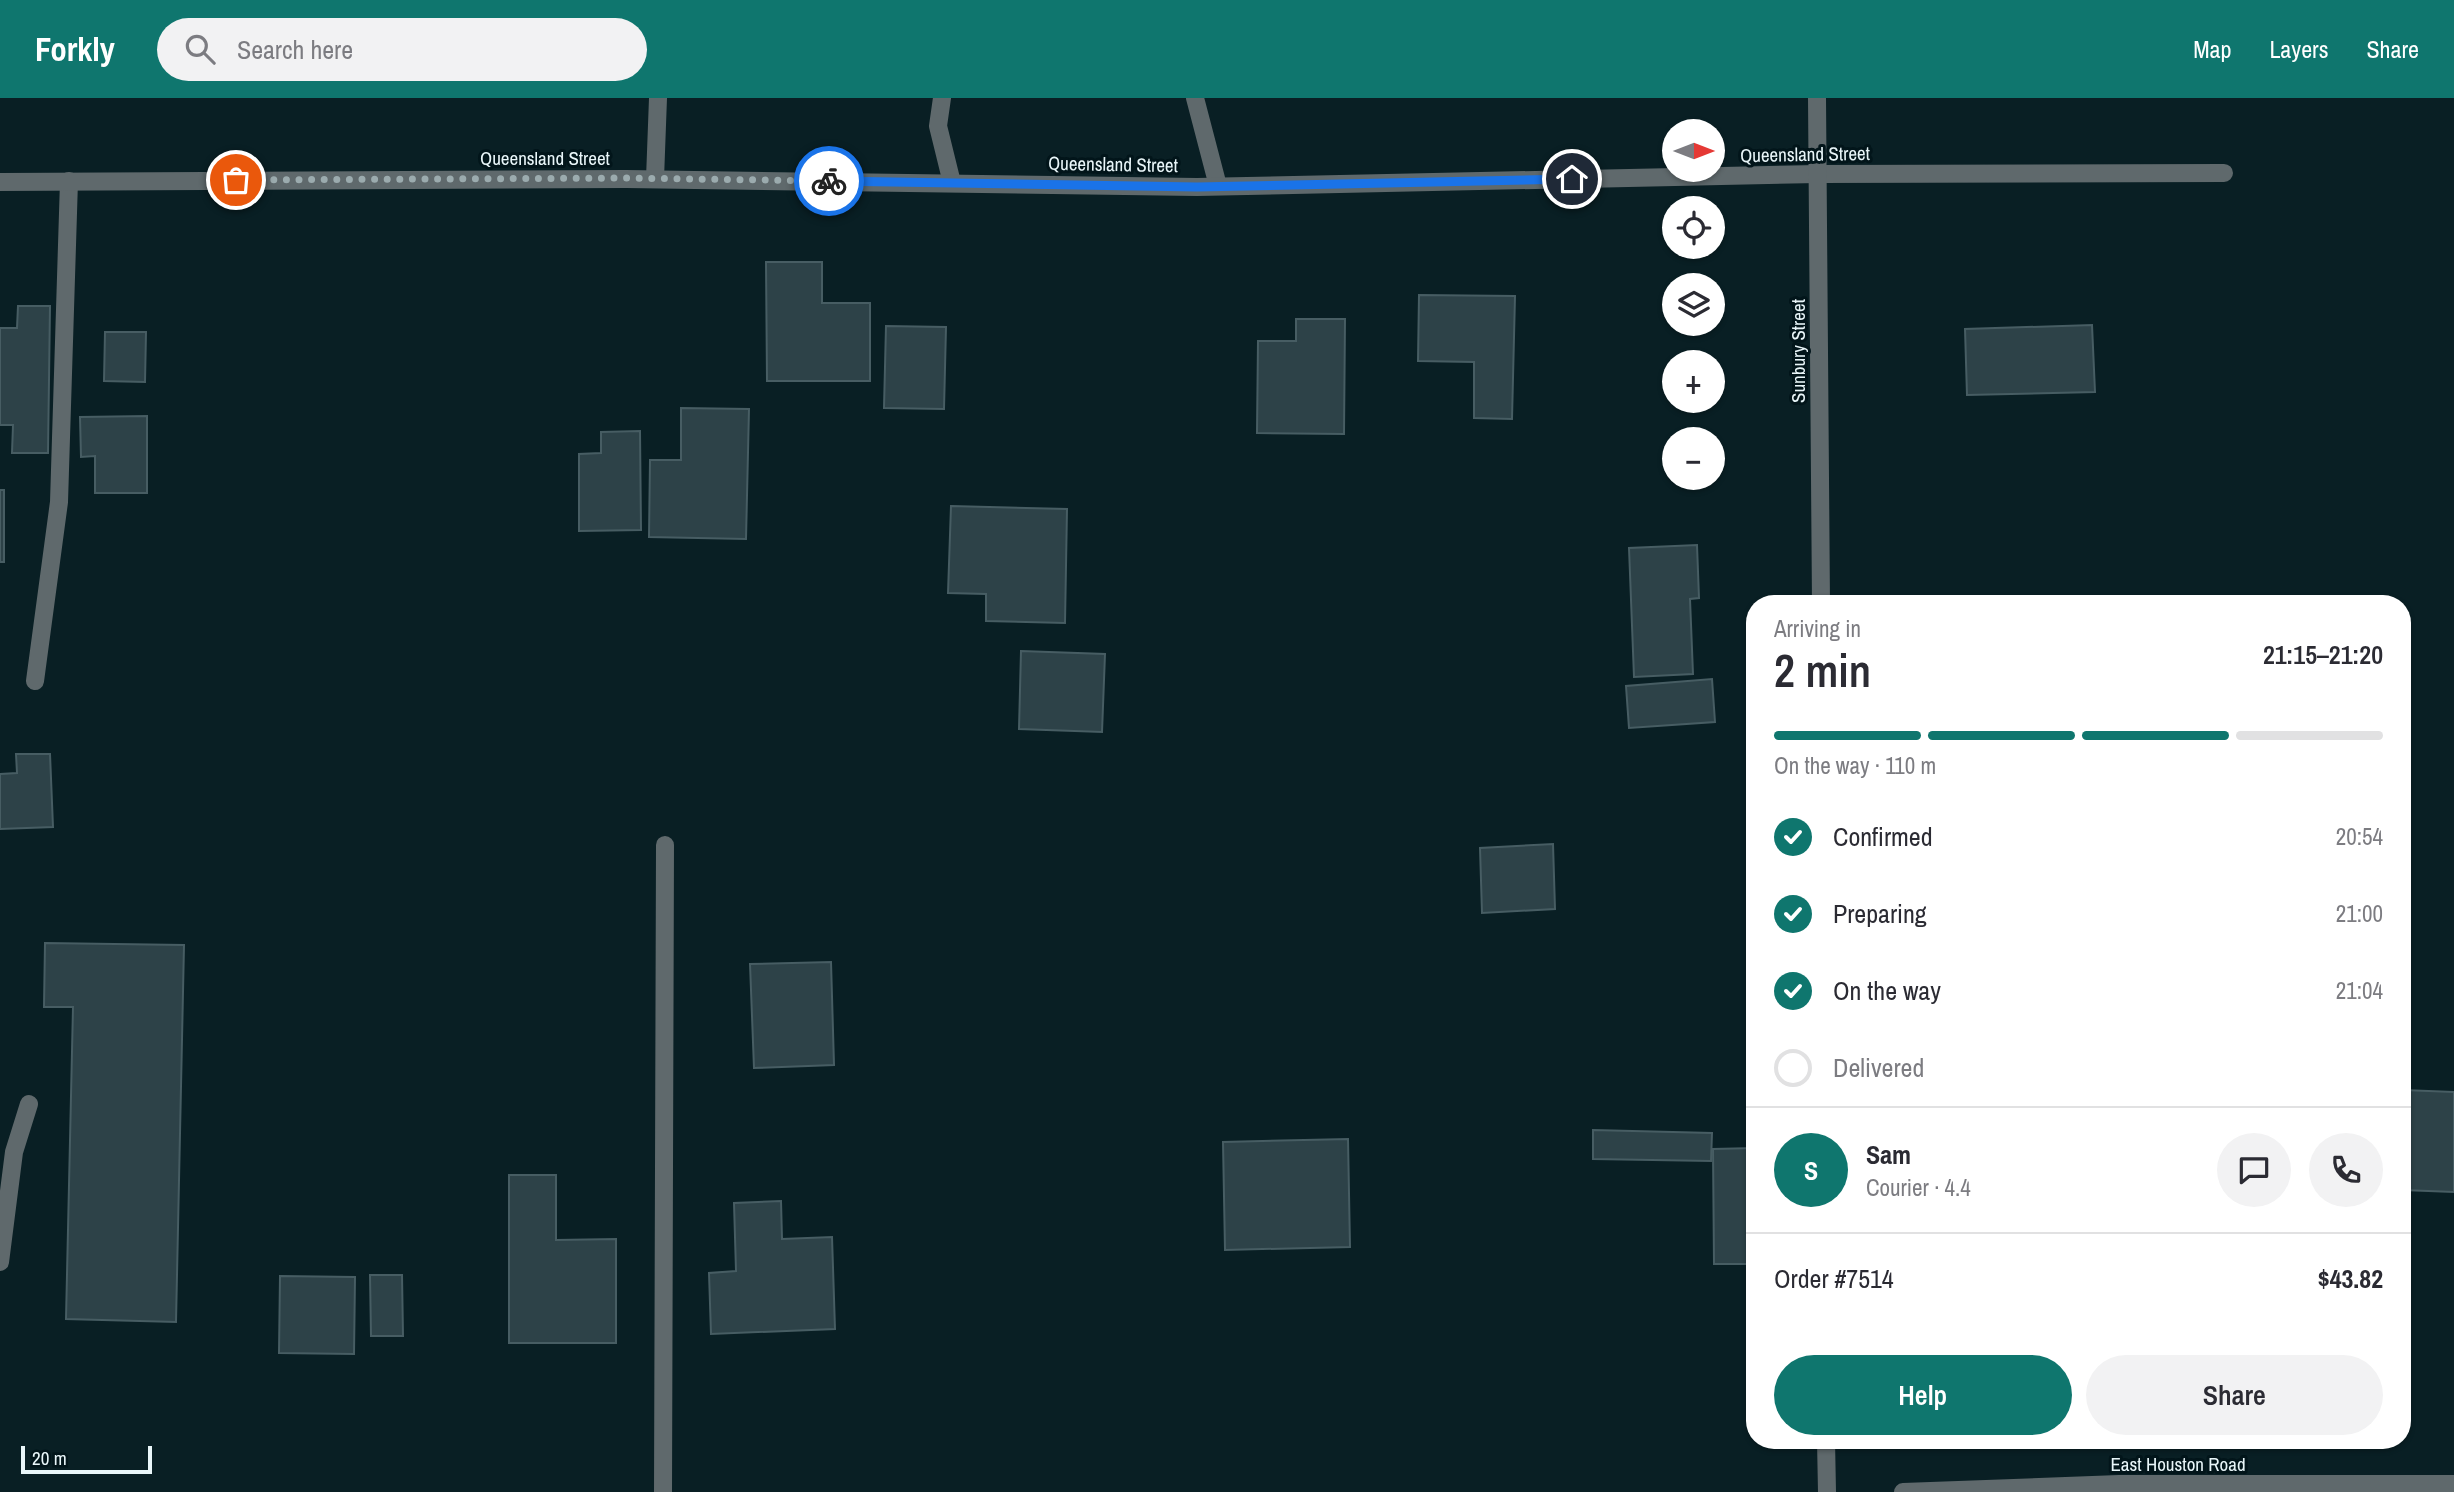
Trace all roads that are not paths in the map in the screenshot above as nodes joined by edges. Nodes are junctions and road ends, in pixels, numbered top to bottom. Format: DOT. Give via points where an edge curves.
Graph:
graph roads {
  1 [pos="659,98"];
  2 [pos="942,98"];
  3 [pos="1195,98"];
  4 [pos="1817,98"];
  5 [pos="2224,173"];
  6 [pos="1818,174"];
  7 [pos="655,179"];
  8 [pos="0,181"];
  9 [pos="69,181"];
  10 [pos="952,183"];
  11 [pos="1218,186"];
  12 [pos="1821,595"];
  13 [pos="35,681"];
  14 [pos="665,845"];
  15 [pos="29,1104"];
  16 [pos="0,1262"];
  17 [pos="1826,1449"];
  18 [pos="2454,1483"];
  19 [pos="663,1492"];
  20 [pos="1827,1492"];
  21 [pos="1903,1492"];
  1 -- 7 [label="street"];
  2 -- 10 [label="street" via="938,126"];
  3 -- 11 [label="street"];
  4 -- 6 [label="street, Sunbury Street"];
  5 -- 6 [label="street, Queensland Street"];
  6 -- 11 [label="street, Queensland Street"];
  6 -- 12 [label="street, Sunbury Street"];
  7 -- 9 [label="street, Queensland Street"];
  7 -- 10 [label="street, Queensland Street"];
  8 -- 9 [label="street, Queensland Street"];
  9 -- 13 [label="street" via="59,502"];
  10 -- 11 [label="street, Queensland Street"];
  14 -- 19 [label="street"];
  15 -- 16 [label="street" via="14,1152"];
  17 -- 20 [label="street"];
  18 -- 21 [label="street, East Houston Road"];
}
